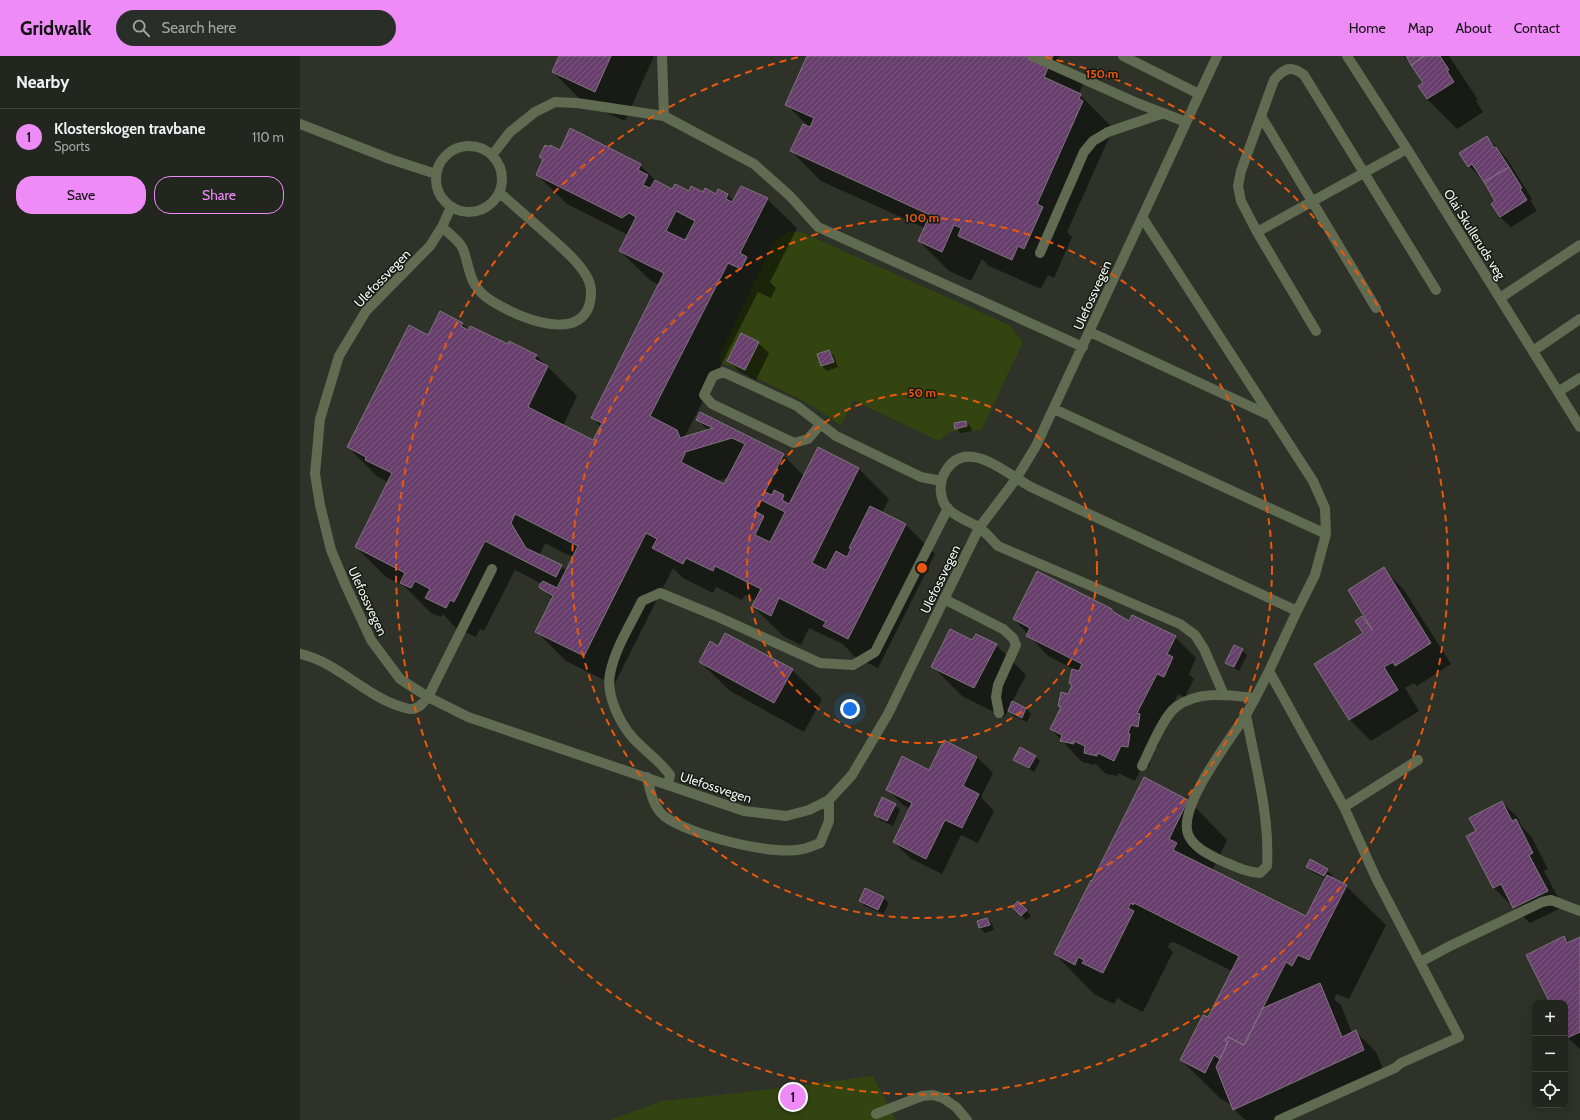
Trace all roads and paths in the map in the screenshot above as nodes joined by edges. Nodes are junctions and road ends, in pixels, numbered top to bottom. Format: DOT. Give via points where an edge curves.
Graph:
graph roads {
  1 [pos="662,56"];
  2 [pos="1032,56"];
  3 [pos="1123,56"];
  4 [pos="1217,56"];
  5 [pos="1347,56"];
  6 [pos="1199,94"];
  7 [pos="1164,113"];
  8 [pos="664,116"];
  9 [pos="1261,116"];
  10 [pos="1186,122"];
  11 [pos="300,124"];
  12 [pos="1407,149"];
  13 [pos="493,154"];
  14 [pos="1363,173"];
  15 [pos="436,174"];
  16 [pos="500,193"];
  17 [pos="1313,201"];
  18 [pos="451,207"];
  19 [pos="1142,217"];
  20 [pos="442,227"];
  21 [pos="1257,232"];
  22 [pos="1580,245"];
  23 [pos="1040,252"];
  24 [pos="1436,290"];
  25 [pos="1500,298"];
  26 [pos="1376,308"];
  27 [pos="1580,319"];
  28 [pos="1316,331"];
  29 [pos="1090,332"];
  30 [pos="1083,347"];
  31 [pos="1533,351"];
  32 [pos="1580,378"];
  33 [pos="1558,392"];
  34 [pos="1054,409"];
  35 [pos="1271,416"];
  36 [pos="820,425"];
  37 [pos="1580,427"];
  38 [pos="1016,479"];
  39 [pos="941,481"];
  40 [pos="948,508"];
  41 [pos="979,528"];
  42 [pos="1326,534"];
  43 [pos="492,569"];
  44 [pos="944,600"];
  45 [pos="1297,610"];
  46 [pos="300,654"];
  47 [pos="1270,670"];
  48 [pos="1224,695"];
  49 [pos="428,697"];
  50 [pos="1255,698"];
  51 [pos="999,713"];
  52 [pos="1246,715"];
  53 [pos="1418,760"];
  54 [pos="1142,766"];
  55 [pos="647,777"];
  56 [pos="668,785"];
  57 [pos="829,800"];
  58 [pos="1344,807"];
  59 [pos="1580,911"];
  60 [pos="1420,962"];
  61 [pos="876,1114"];
  62 [pos="967,1120"];
  63 [pos="1279,1120"];
  1 -- 8 [label="street"];
  2 -- 7 [label="street"];
  3 -- 6 [label="street"];
  4 -- 6 [label="street, Ulefossvegen"];
  5 -- 12 [label="street, Olai Skulleruds veg"];
  6 -- 10 [label="street, Ulefossvegen"];
  7 -- 10 [label="street"];
  7 -- 23 [label="street" via="1108,132 1093,141 1084,152"];
  8 -- 13 [label="street" via="555,102 535,112 510,132"];
  8 -- 30 [label="street" via="754,164 790,196 818,228"];
  9 -- 14 [label="street" via="1274,80 1281,72 1288,69 1297,70 1304,75"];
  9 -- 17 [label="street"];
  9 -- 21 [label="street" via="1238,186 1241,201"];
  10 -- 19 [label="street, Ulefossvegen"];
  11 -- 15 [label="street"];
  12 -- 14 [label="street"];
  12 -- 25 [label="street, Olai Skulleruds veg"];
  13 -- 15 [label="street" via="478,146 464,145 451,150 441,161"];
  13 -- 16 [label="street" via="501,166 503,179"];
  14 -- 17 [label="street"];
  14 -- 24 [label="street"];
  15 -- 18 [label="street" via="437,187 442,198"];
  16 -- 18 [label="street" via="492,204 479,211 465,212"];
  16 -- 20 [label="street" via="574,259 588,278 592,296 587,311 576,322 556,325 538,322 512,313 484,296 470,278 462,247"];
  17 -- 21 [label="street"];
  17 -- 26 [label="street"];
  18 -- 20 [label="street, Ulefossvegen"];
  19 -- 29 [label="street, Ulefossvegen"];
  19 -- 35 [label="street"];
  20 -- 49 [label="street, Ulefossvegen" via="417,261 366,311 339,356 320,419 315,474 331,550 371,640 400,679"];
  21 -- 28 [label="street"];
  22 -- 25 [label="street"];
  25 -- 31 [label="street, Olai Skulleruds veg"];
  27 -- 31 [label="street"];
  29 -- 30 [label="street, Ulefossvegen"];
  29 -- 35 [label="street"];
  30 -- 34 [label="street, Ulefossvegen"];
  31 -- 33 [label="street, Olai Skulleruds veg"];
  32 -- 33 [label="street"];
  33 -- 37 [label="street, Olai Skulleruds veg"];
  34 -- 38 [label="street, Ulefossvegen"];
  34 -- 42 [label="street"];
  35 -- 42 [label="street" via="1313,481 1325,508"];
  36 -- 36 [label="street" via="797,406 723,372 712,376 704,395 712,404 794,443 808,439"];
  36 -- 39 [label="street" via="836,436 921,478"];
  38 -- 39 [label="street" via="989,462 973,456 961,457 948,466"];
  38 -- 41 [label="street, Ulefossvegen"];
  38 -- 45 [label="street"];
  39 -- 40 [label="street" via="941,495"];
  40 -- 41 [label="street"];
  40 -- 56 [label="street" via="875,652 853,665 820,663 660,593 642,601 616,653 610,675 611,696 618,715 632,737 670,775"];
  41 -- 44 [label="street, Ulefossvegen"];
  41 -- 48 [label="street" via="998,546 1180,624 1195,635 1204,649"];
  42 -- 45 [label="street" via="1315,575"];
  43 -- 49 [label="street"];
  44 -- 51 [label="street" via="1003,629 1013,638 1016,645 998,685 996,697"];
  44 -- 57 [label="street, Ulefossvegen" via="888,714 852,776"];
  45 -- 47 [label="street"];
  46 -- 49 [label="street" via="325,663 392,703 411,709 420,706"];
  47 -- 50 [label="street"];
  47 -- 58 [label="street"];
  48 -- 50 [label="street"];
  48 -- 54 [label="street" via="1190,699 1176,707 1165,721"];
  49 -- 55 [label="street, Ulefossvegen" via="468,717"];
  50 -- 52 [label="street"];
  52 -- 52 [label="street" via="1200,784 1191,804 1187,826 1188,834 1196,846 1215,858 1247,872 1260,873 1267,866 1266,820"];
  53 -- 58 [label="street"];
  55 -- 56 [label="street, Ulefossvegen"];
  55 -- 57 [label="street" via="652,799 663,815 722,840 768,849 802,849 820,843 829,821"];
  56 -- 57 [label="street, Ulefossvegen" via="744,811 786,816 809,810"];
  58 -- 60 [label="street" via="1376,878"];
  59 -- 60 [label="street" via="1551,900 1542,902"];
  60 -- 63 [label="street" via="1459,1037"];
  61 -- 62 [label="street" via="922,1096 933,1095 956,1107"];
}
